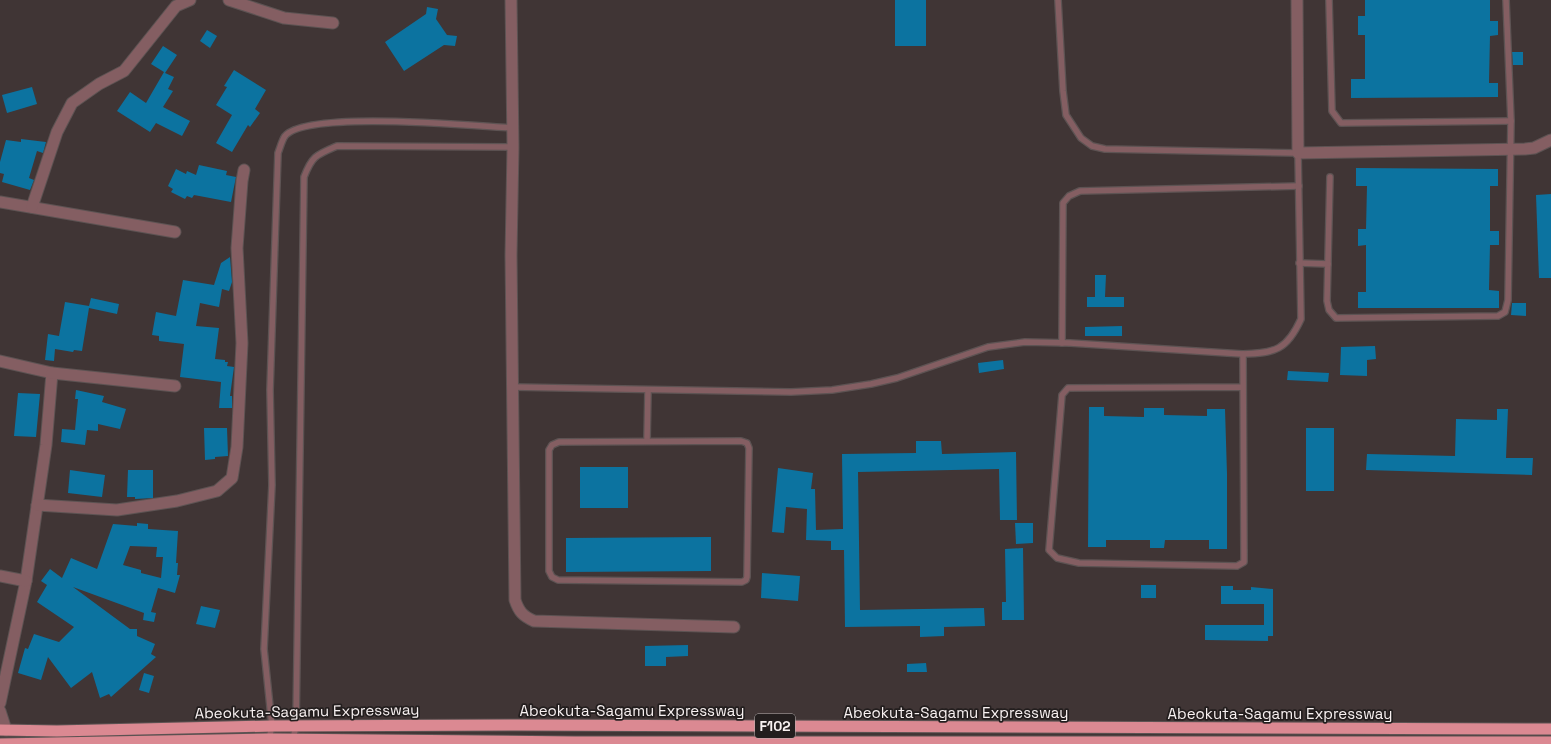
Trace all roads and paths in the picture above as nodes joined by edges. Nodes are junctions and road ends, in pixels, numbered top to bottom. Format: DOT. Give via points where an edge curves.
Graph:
graph roads {
  1 [pos="190,0"];
  2 [pos="229,0"];
  3 [pos="511,0"];
  4 [pos="1058,0"];
  5 [pos="1297,0"];
  6 [pos="1329,0"];
  7 [pos="1506,0"];
  8 [pos="332,23"];
  9 [pos="1510,121"];
  10 [pos="513,128"];
  11 [pos="1551,140"];
  12 [pos="514,147"];
  13 [pos="1510,150"];
  14 [pos="1298,153"];
  15 [pos="244,170"];
  16 [pos="1330,177"];
  17 [pos="1298,186"];
  18 [pos="0,202"];
  19 [pos="32,207"];
  20 [pos="175,232"];
  21 [pos="1300,263"];
  22 [pos="1328,264"];
  23 [pos="1062,343"];
  24 [pos="1243,354"];
  25 [pos="0,361"];
  26 [pos="52,373"];
  27 [pos="175,386"];
  28 [pos="512,387"];
  29 [pos="1243,387"];
  30 [pos="648,391"];
  31 [pos="647,441"];
  32 [pos="37,505"];
  33 [pos="0,576"];
  34 [pos="26,580"];
  35 [pos="734,628"];
  36 [pos="0,703"];
  37 [pos="0,711"];
  38 [pos="272,726"];
  39 [pos="296,726"];
  40 [pos="1551,729"];
  41 [pos="3,730"];
  42 [pos="57,731"];
  43 [pos="269,739"];
  44 [pos="293,739"];
  45 [pos="333,742"];
  46 [pos="819,742"];
  47 [pos="1551,742"];
  48 [pos="575,743"];
  49 [pos="1486,743"];
  50 [pos="0,744"];
  51 [pos="45,744"];
  1 -- 19 [label="street" via="176,6 124,71 72,103 57,132"];
  2 -- 8 [label="street" via="284,18"];
  3 -- 10 [label="street"];
  4 -- 14 [label="lane" via="1066,115 1081,138 1092,146 1104,149"];
  5 -- 14 [label="street"];
  6 -- 9 [label="lane" via="1332,111 1341,123"];
  7 -- 9 [label="lane"];
  9 -- 13 [label="lane"];
  10 -- 12 [label="street"];
  10 -- 38 [label="lane" via="363,121 312,124 285,136 278,153 270,390 272,485 264,649"];
  11 -- 13 [label="street" via="1534,148"];
  12 -- 28 [label="street" via="511,255"];
  12 -- 39 [label="lane" via="337,146 319,153 310,162 304,177"];
  13 -- 14 [label="street"];
  13 -- 22 [label="lane" via="1508,300 1505,312 1498,316 1336,318 1329,310 1327,301"];
  14 -- 17 [label="lane"];
  15 -- 32 [label="street" via="237,248 242,351 237,447 232,478 217,491 177,501 117,510"];
  16 -- 22 [label="lane"];
  17 -- 21 [label="lane"];
  17 -- 23 [label="lane" via="1080,191 1069,196 1063,203"];
  18 -- 19 [label="street"];
  19 -- 20 [label="street"];
  21 -- 22 [label="lane"];
  21 -- 24 [label="lane" via="1302,320 1296,330 1284,345 1266,353"];
  23 -- 24 [label="lane"];
  23 -- 30 [label="lane" via="1025,342 988,347 897,378 832,390"];
  24 -- 29 [label="lane"];
  25 -- 26 [label="street"];
  26 -- 27 [label="street"];
  26 -- 32 [label="street" via="46,444"];
  28 -- 30 [label="lane"];
  28 -- 35 [label="street" via="515,600 518,610 534,621"];
  29 -- 29 [label="lane" via="1244,562 1237,566 1079,564 1057,558 1049,550 1062,395 1068,388"];
  30 -- 31 [label="lane"];
  31 -- 31 [label="lane" via="747,443 746,580 558,580 552,577 549,571 549,450 552,445 559,442"];
  32 -- 34 [label="street"];
  33 -- 34 [label="street"];
  34 -- 36 [label="street"];
  37 -- 41 [label="street"];
  38 -- 39 [label="highway, Abeokuta-Sagamu Expressway / F102"];
  38 -- 42 [label="highway, Abeokuta-Sagamu Expressway / F102"];
  38 -- 43 [label="lane"];
  39 -- 40 [label="highway, Abeokuta-Sagamu Expressway / F102"];
  39 -- 44 [label="lane"];
  41 -- 42 [label="highway, Abeokuta-Sagamu Expressway / F102"];
  42 -- 51 [label="street"];
  43 -- 44 [label="highway, Abeokuta-Sagamu Expressway / F102"];
  43 -- 51 [label="highway, Abeokuta-Sagamu Expressway / F102"];
  44 -- 45 [label="highway, Abeokuta-Sagamu Expressway / F102"];
  45 -- 48 [label="highway, Abeokuta-Sagamu Expressway / F102"];
  46 -- 48 [label="highway, Abeokuta-Sagamu Expressway / F102"];
  46 -- 49 [label="highway, Abeokuta-Sagamu Expressway / F102"];
  47 -- 49 [label="highway, Abeokuta-Sagamu Expressway / F102"];
  50 -- 51 [label="highway, Abeokuta-Sagamu Expressway / F102"];
}
